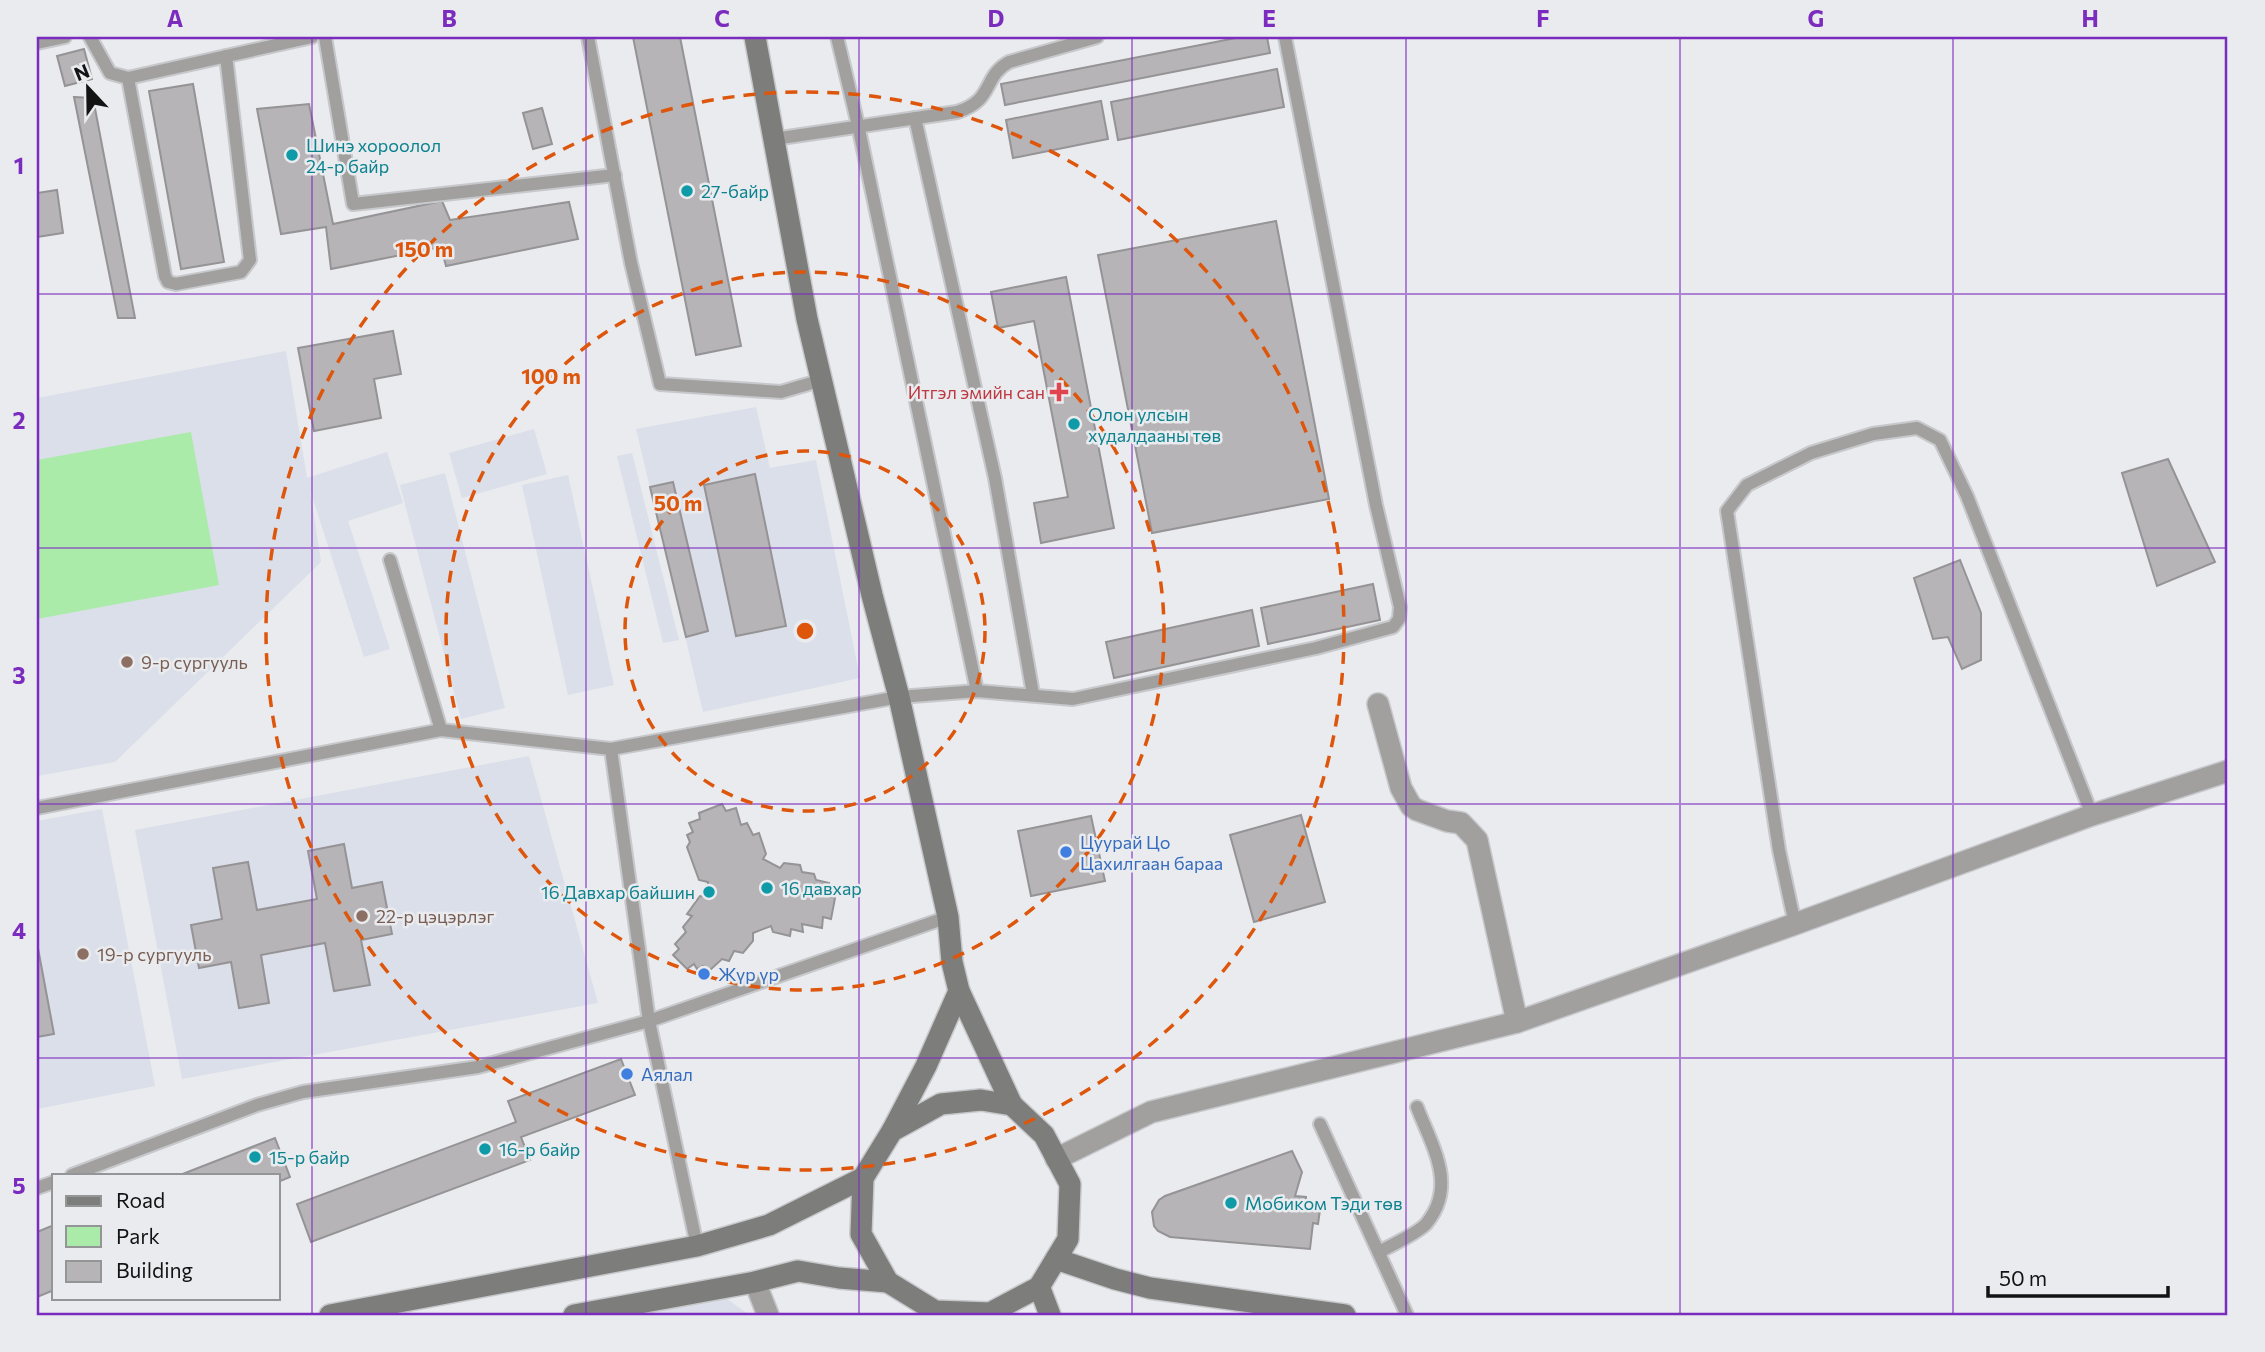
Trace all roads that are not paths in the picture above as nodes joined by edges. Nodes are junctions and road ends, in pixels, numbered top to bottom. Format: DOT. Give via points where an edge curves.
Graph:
graph roads {
  1 [pos="65,37"];
  2 [pos="90,37"];
  3 [pos="313,37"];
  4 [pos="325,37"];
  5 [pos="589,37"];
  6 [pos="755,37"];
  7 [pos="837,37"];
  8 [pos="1097,37"];
  9 [pos="1285,37"];
  10 [pos="37,43"];
  11 [pos="226,56"];
  12 [pos="128,78"];
  13 [pos="915,118"];
  14 [pos="858,125"];
  15 [pos="774,139"];
  16 [pos="615,175"];
  17 [pos="822,380"];
  18 [pos="390,560"];
  19 [pos="977,691"];
  20 [pos="1033,694"];
  21 [pos="899,697"];
  22 [pos="1378,704"];
  23 [pos="440,730"];
  24 [pos="611,749"];
  25 [pos="2228,771"];
  26 [pos="37,808"];
  27 [pos="2092,815"];
  28 [pos="948,917"];
  29 [pos="1796,924"];
  30 [pos="959,991"];
  31 [pos="649,1021"];
  32 [pos="1517,1022"];
  33 [pos="1012,1105"];
  34 [pos="1417,1107"];
  35 [pos="1320,1124"];
  36 [pos="892,1131"];
  37 [pos="1056,1159"];
  38 [pos="75,1174"];
  39 [pos="863,1178"];
  40 [pos="697,1245"];
  41 [pos="1379,1252"];
  42 [pos="1056,1259"];
  43 [pos="755,1282"];
  44 [pos="888,1282"];
  45 [pos="1039,1286"];
  46 [pos="1232,1307"];
  47 [pos="1317,1313"];
  48 [pos="964,1314"];
  49 [pos="330,1315"];
  50 [pos="574,1315"];
  51 [pos="768,1315"];
  52 [pos="1049,1315"];
  53 [pos="1345,1315"];
  54 [pos="1407,1315"];
  1 -- 10 [label="lane"];
  2 -- 12 [label="lane" via="110,74"];
  3 -- 11 [label="lane"];
  4 -- 16 [label="lane" via="353,204"];
  5 -- 16 [label="lane"];
  6 -- 15 [label="main road"];
  7 -- 14 [label="lane"];
  8 -- 13 [label="lane" via="1009,62 998,68 984,96 971,107"];
  9 -- 20 [label="lane" via="1399,619 1394,626 1271,658 1073,699"];
  11 -- 12 [label="lane"];
  11 -- 12 [label="lane" via="250,260 241,272 176,284 164,276"];
  13 -- 14 [label="lane"];
  13 -- 20 [label="lane" via="995,478"];
  14 -- 15 [label="lane"];
  14 -- 19 [label="lane"];
  15 -- 17 [label="main road"];
  16 -- 17 [label="lane" via="660,384 782,392"];
  17 -- 21 [label="main road"];
  18 -- 23 [label="lane"];
  19 -- 20 [label="lane"];
  19 -- 21 [label="lane"];
  21 -- 24 [label="lane"];
  21 -- 28 [label="main road"];
  22 -- 32 [label="street" via="1401,788 1411,806 1461,823 1477,840"];
  23 -- 24 [label="lane"];
  23 -- 26 [label="lane"];
  24 -- 31 [label="lane"];
  25 -- 27 [label="street"];
  27 -- 29 [label="street"];
  27 -- 29 [label="lane" via="1967,496 1940,440 1917,428 1872,434 1811,453 1747,485 1727,511 1779,850"];
  28 -- 30 [label="main road"];
  28 -- 31 [label="lane"];
  29 -- 32 [label="street"];
  30 -- 33 [label="main road"];
  30 -- 36 [label="main road"];
  31 -- 38 [label="lane" via="478,1067 303,1092"];
  31 -- 40 [label="lane"];
  32 -- 37 [label="street" via="1151,1112"];
  33 -- 36 [label="main road" via="981,1100 941,1104"];
  33 -- 37 [label="main road" via="1044,1135"];
  34 -- 41 [label="lane" via="1441,1171 1442,1197 1425,1226"];
  35 -- 41 [label="lane"];
  36 -- 39 [label="main road"];
  37 -- 42 [label="main road" via="1070,1184 1068,1239"];
  39 -- 40 [label="main road" via="769,1225"];
  39 -- 44 [label="main road" via="861,1234"];
  40 -- 49 [label="main road"];
  41 -- 54 [label="lane"];
  42 -- 45 [label="main road"];
  42 -- 46 [label="main road" via="1115,1279"];
  43 -- 44 [label="main road" via="798,1271"];
  43 -- 50 [label="main road"];
  43 -- 51 [label="street"];
  44 -- 48 [label="main road" via="934,1311"];
  45 -- 48 [label="main road" via="990,1313"];
  45 -- 52 [label="main road"];
  46 -- 47 [label="main road"];
  47 -- 53 [label="main road"];
}
